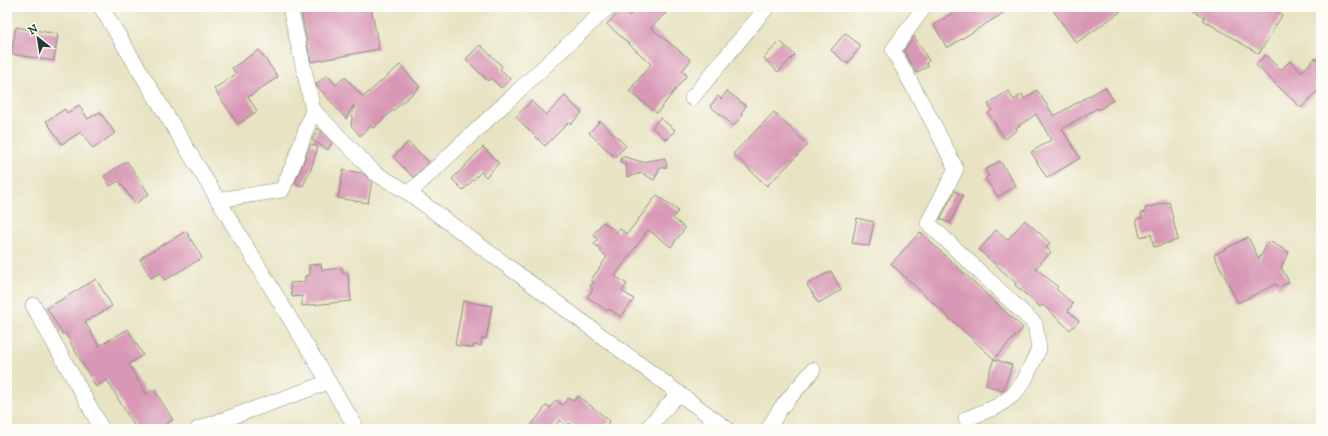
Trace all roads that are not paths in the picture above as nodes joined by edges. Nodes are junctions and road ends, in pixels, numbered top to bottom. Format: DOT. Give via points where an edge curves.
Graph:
graph roads {
  1 [pos="101,7"];
  2 [pos="290,7"];
  3 [pos="608,7"];
  4 [pos="767,7"];
  5 [pos="924,7"];
  6 [pos="692,98"];
  7 [pos="313,110"];
  8 [pos="409,193"];
  9 [pos="218,200"];
  10 [pos="33,305"];
  11 [pos="813,370"];
  12 [pos="329,382"];
  13 [pos="679,393"];
  14 [pos="966,419"];
  15 [pos="102,429"];
  16 [pos="198,429"];
  17 [pos="357,429"];
  18 [pos="647,429"];
  19 [pos="727,429"];
  20 [pos="768,429"];
  1 -- 9 [label="street"];
  2 -- 7 [label="street"];
  3 -- 8 [label="street"];
  4 -- 6 [label="street"];
  5 -- 14 [label="street" via="893,50 956,169 928,223 1035,324 1039,349 1024,381 1013,395 998,406"];
  7 -- 8 [label="street" via="375,173"];
  7 -- 9 [label="street" via="282,190"];
  8 -- 13 [label="street"];
  9 -- 12 [label="street"];
  10 -- 15 [label="street"];
  11 -- 20 [label="street" via="780,409"];
  12 -- 16 [label="street"];
  12 -- 17 [label="street"];
  13 -- 18 [label="street"];
  13 -- 19 [label="street"];
}
